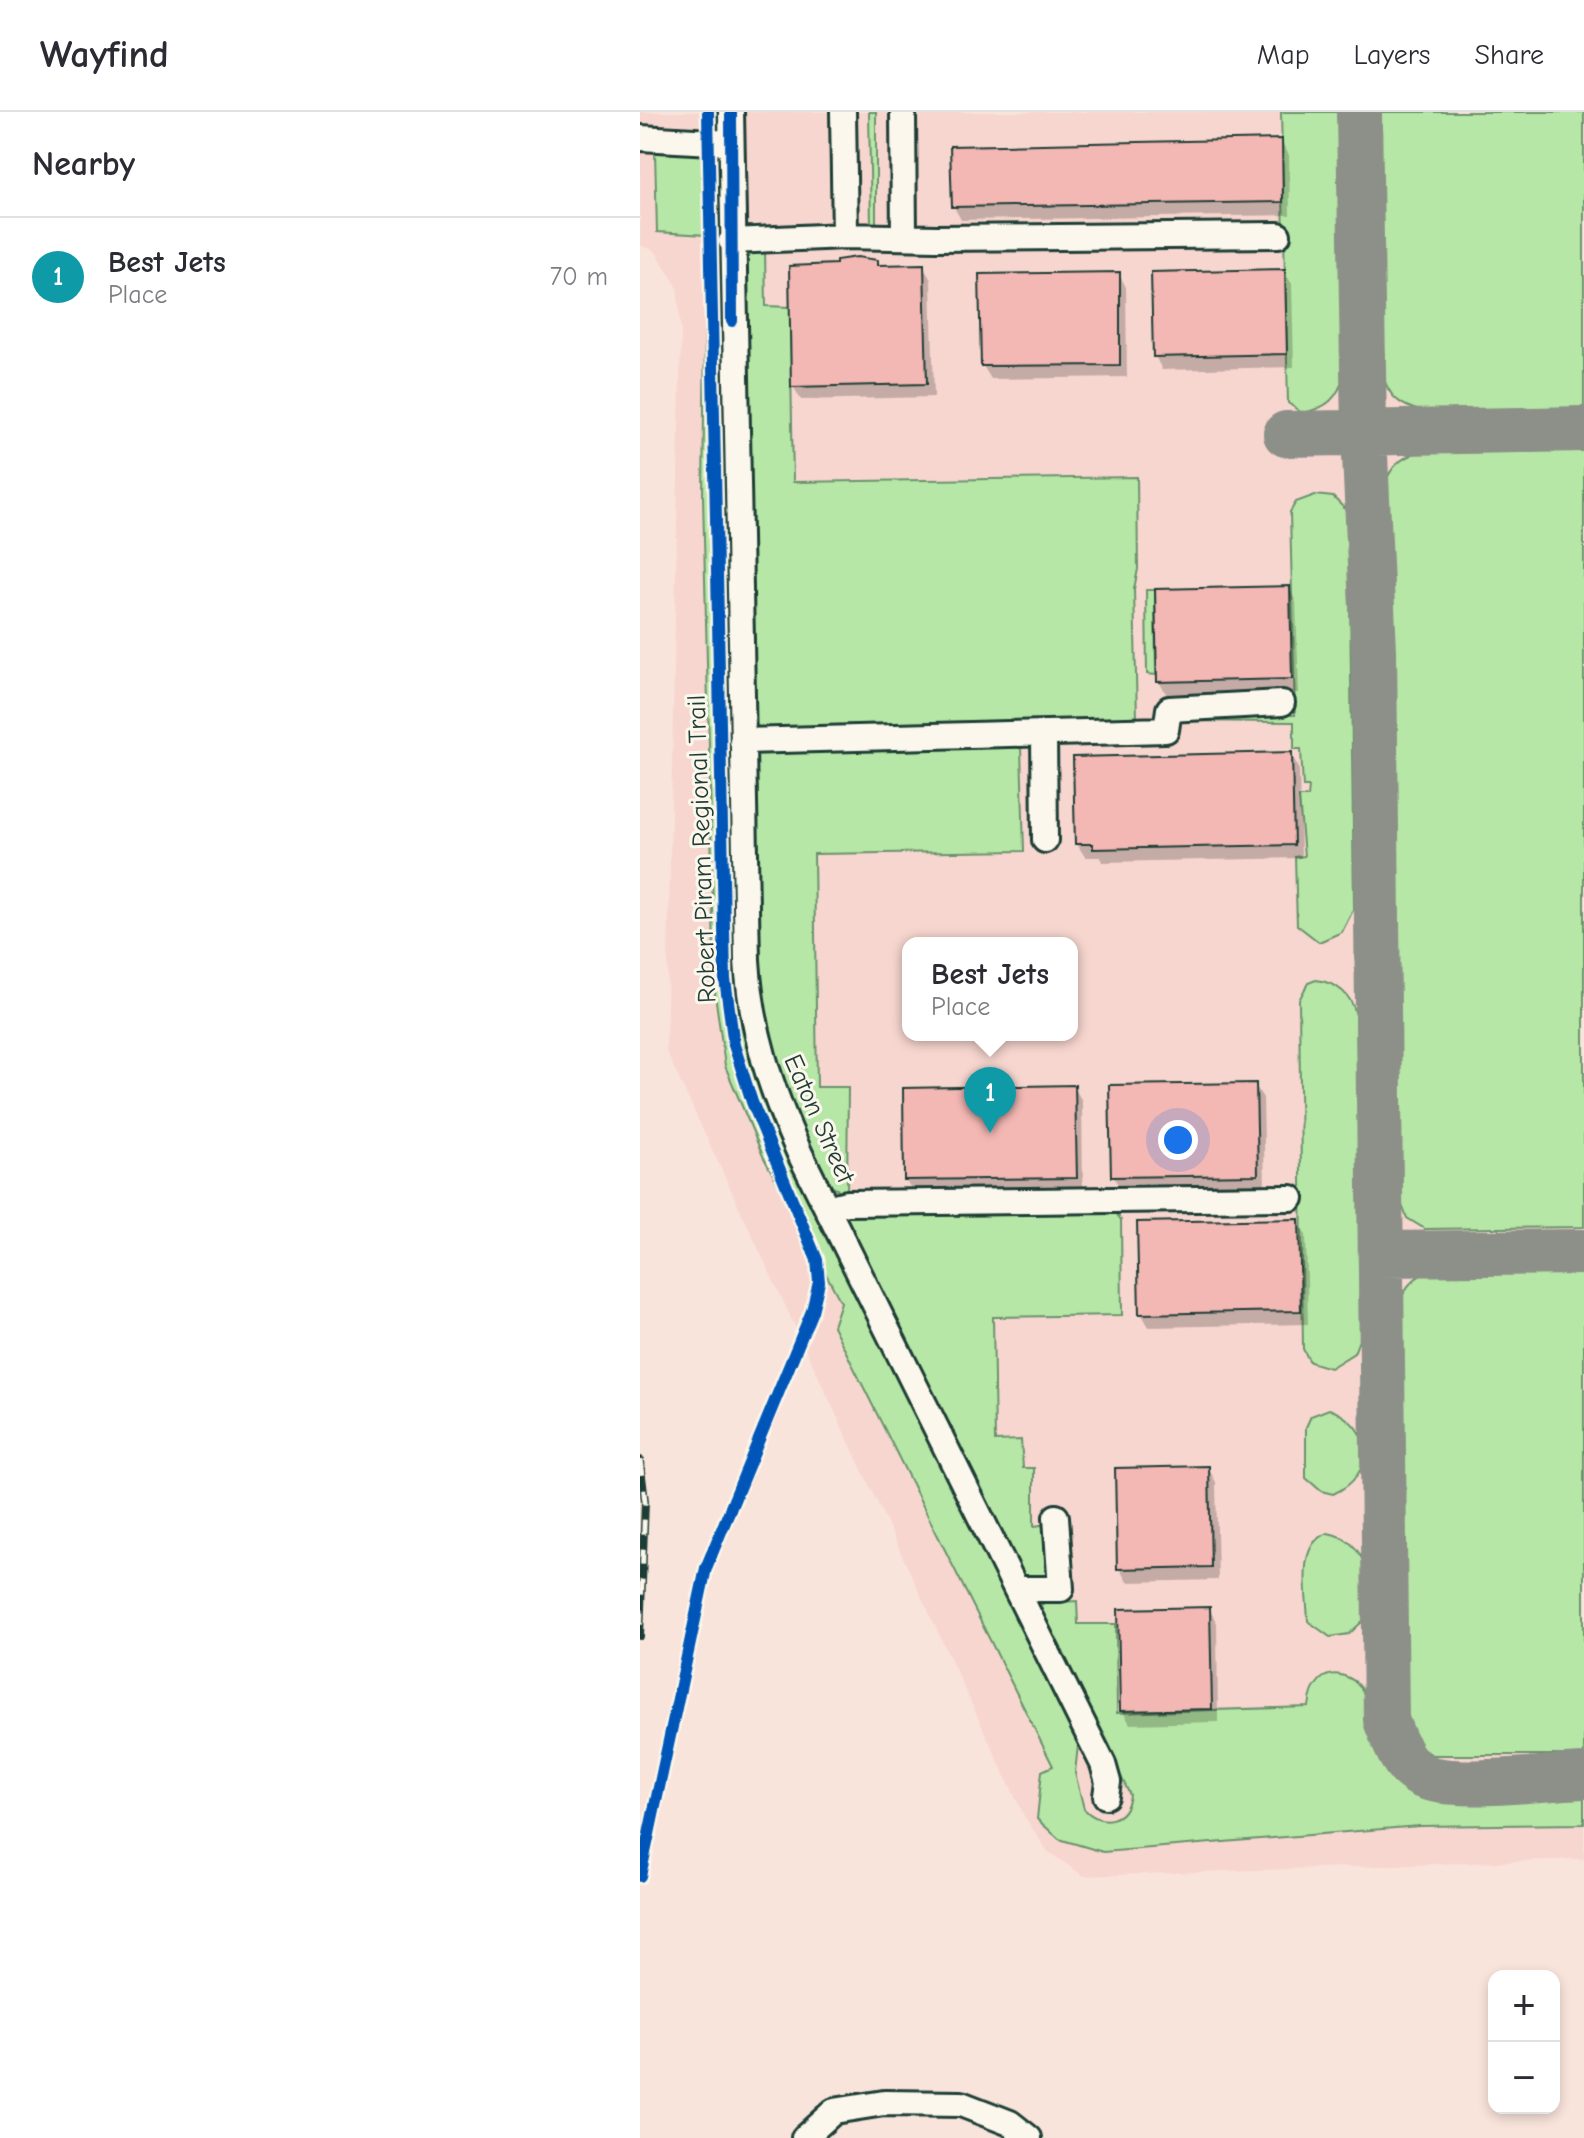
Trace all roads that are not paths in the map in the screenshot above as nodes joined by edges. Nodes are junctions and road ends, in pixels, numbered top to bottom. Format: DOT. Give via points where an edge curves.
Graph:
graph roads {
  1 [pos="731,112"];
  2 [pos="843,112"];
  3 [pos="903,112"];
  4 [pos="640,138"];
  5 [pos="731,143"];
  6 [pos="1278,235"];
  7 [pos="845,236"];
  8 [pos="904,237"];
  9 [pos="731,241"];
  10 [pos="1282,703"];
  11 [pos="1044,734"];
  12 [pos="742,741"];
  13 [pos="1045,840"];
  14 [pos="1291,1198"];
  15 [pos="827,1208"];
  16 [pos="1056,1517"];
  17 [pos="1017,1589"];
  18 [pos="1106,1796"];
  19 [pos="804,2138"];
  20 [pos="1029,2138"];
  1 -- 5 [label="street, Eaton Street"];
  2 -- 7 [label="street"];
  3 -- 8 [label="street"];
  4 -- 5 [label="street"];
  5 -- 9 [label="street, Eaton Street"];
  6 -- 8 [label="street"];
  7 -- 8 [label="street"];
  7 -- 9 [label="street"];
  9 -- 12 [label="street, Eaton Street"];
  10 -- 11 [label="street" via="1169,709 1166,730"];
  11 -- 12 [label="street"];
  11 -- 13 [label="street"];
  12 -- 15 [label="street, Eaton Street" via="747,960 756,1041 773,1094"];
  14 -- 15 [label="street" via="847,1203"];
  15 -- 17 [label="street, Eaton Street"];
  16 -- 17 [label="street" via="1061,1589"];
  17 -- 18 [label="street, Eaton Street" via="1103,1764"];
  19 -- 20 [label="street" via="834,2111 884,2103 961,2104 1010,2123"];
}
